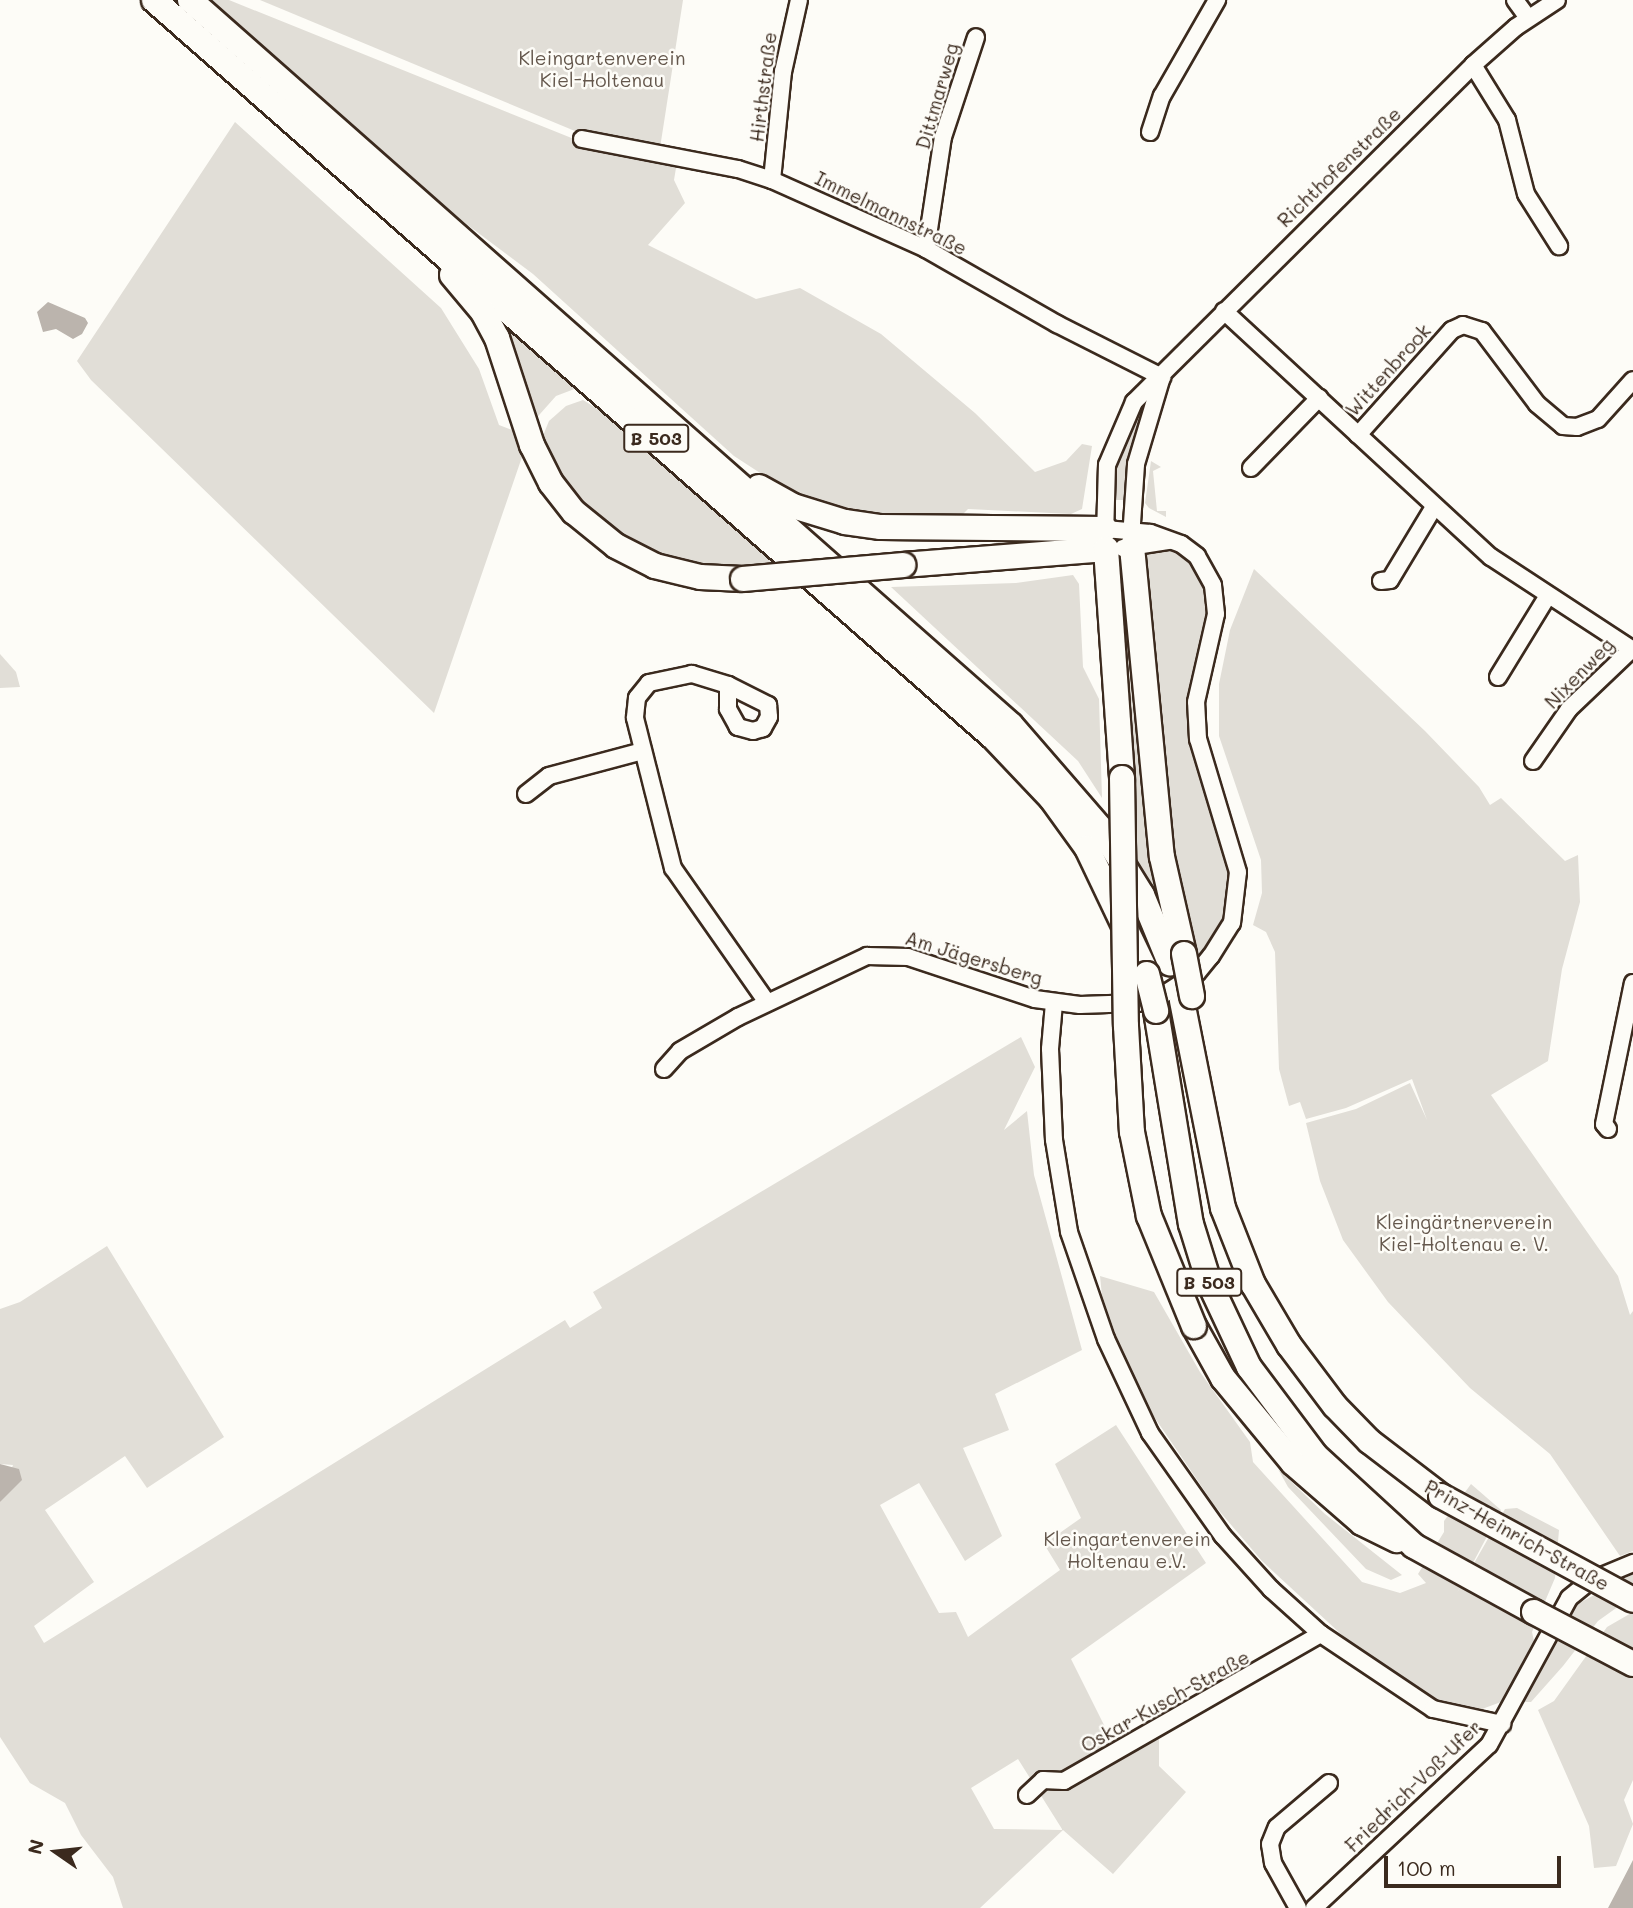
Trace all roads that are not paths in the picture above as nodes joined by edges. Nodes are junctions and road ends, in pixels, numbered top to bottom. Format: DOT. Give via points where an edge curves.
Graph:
graph roads {
  1 [pos="154,0"];
  2 [pos="190,0"];
  3 [pos="799,0"];
  4 [pos="1217,0"];
  5 [pos="1515,0"];
  6 [pos="1557,0"];
  7 [pos="1528,18"];
  8 [pos="976,37"];
  9 [pos="1474,65"];
  10 [pos="1150,132"];
  11 [pos="582,139"];
  12 [pos="772,180"];
  13 [pos="408,224"];
  14 [pos="1559,246"];
  15 [pos="926,249"];
  16 [pos="1224,311"];
  17 [pos="1162,377"];
  18 [pos="1633,380"];
  19 [pos="1620,396"];
  20 [pos="1319,398"];
  21 [pos="1633,408"];
  22 [pos="1358,435"];
  23 [pos="695,443"];
  24 [pos="1251,468"];
  25 [pos="1434,507"];
  26 [pos="1131,538"];
  27 [pos="1105,539"];
  28 [pos="1381,581"];
  29 [pos="1547,597"];
  30 [pos="1632,650"];
  31 [pos="1498,677"];
  32 [pos="728,685"];
  33 [pos="643,751"];
  34 [pos="1533,761"];
  35 [pos="526,794"];
  36 [pos="1177,959"];
  37 [pos="1633,983"];
  38 [pos="767,1002"];
  39 [pos="1054,1003"];
  40 [pos="1626,1067"];
  41 [pos="664,1069"];
  42 [pos="1608,1129"];
  43 [pos="1414,1546"];
  44 [pos="1633,1563"];
  45 [pos="1633,1600"];
  46 [pos="1321,1634"];
  47 [pos="1633,1664"];
  48 [pos="1504,1721"];
  49 [pos="1329,1783"];
  50 [pos="1027,1795"];
  51 [pos="1298,1908"];
  52 [pos="1314,1908"];
  1 -- 13 [label="highway, B 503"];
  2 -- 23 [label="highway, B 503"];
  3 -- 12 [label="street, Hirthstraße" via="783,72"];
  4 -- 10 [label="street" via="1162,96"];
  5 -- 7 [label="street"];
  6 -- 7 [label="street, Richthofenstraße"];
  7 -- 9 [label="street, Richthofenstraße"];
  8 -- 15 [label="street, Dittmarweg" via="943,137"];
  9 -- 14 [label="street" via="1507,120 1526,194"];
  9 -- 16 [label="street, Richthofenstraße"];
  11 -- 12 [label="street, Immelmannstraße" via="738,169"];
  12 -- 15 [label="street, Immelmannstraße"];
  13 -- 27 [label="highway, bridge" via="483,312 508,363 532,445 551,483 574,512 615,546 655,566 700,577 743,579 903,565"];
  13 -- 43 [label="highway, B 503, bridge" via="903,654 1023,767 1087,848 1147,974 1191,1224 1228,1326 1272,1402 1315,1455"];
  15 -- 17 [label="street, Immelmannstraße"];
  16 -- 17 [label="street, Richthofenstraße"];
  16 -- 20 [label="street"];
  17 -- 26 [label="street" via="1136,464"];
  17 -- 27 [label="street" via="1134,402 1117,434 1105,476"];
  18 -- 19 [label="street, Wittenbrook"];
  19 -- 21 [label="street"];
  19 -- 22 [label="street, Wittenbrook" via="1590,424 1558,424 1482,331 1464,325 1452,330"];
  20 -- 22 [label="street"];
  20 -- 24 [label="street"];
  22 -- 25 [label="street"];
  23 -- 27 [label="highway" via="793,506 845,522"];
  23 -- 36 [label="highway, B 503" via="1040,754 1101,828"];
  25 -- 28 [label="street" via="1390,580"];
  25 -- 29 [label="street" via="1515,577"];
  26 -- 27 [label="street"];
  26 -- 36 [label="highway" via="1162,857"];
  26 -- 39 [label="street" via="1169,541 1197,556 1213,585 1216,614 1196,702 1198,740 1238,872 1237,899 1231,923 1196,973 1166,993 1138,1003"];
  27 -- 43 [label="highway, B 503, bridge" via="1122,778 1132,1132 1149,1216 1194,1326 1223,1378 1293,1463 1362,1523"];
  29 -- 30 [label="street"];
  29 -- 31 [label="street"];
  30 -- 34 [label="street, Nixenweg" via="1569,709"];
  32 -- 33 [label="street" via="692,674 649,683 635,709"];
  33 -- 35 [label="street" via="549,776"];
  33 -- 38 [label="street" via="673,868"];
  36 -- 45 [label="highway, Prinz-Heinrich-Straße / B 503, bridge" via="1223,1208 1238,1248 1289,1345 1335,1406 1369,1441 1441,1496"];
  37 -- 40 [label="street"];
  38 -- 39 [label="street, Am Jägersberg" via="845,963 891,955"];
  38 -- 41 [label="street, Am Jägersberg" via="680,1051"];
  39 -- 46 [label="street" via="1050,1083 1060,1185 1069,1233 1105,1339 1129,1392 1186,1488 1271,1589"];
  40 -- 42 [label="street" via="1604,1124"];
  43 -- 47 [label="highway, B 503, bridge"];
  44 -- 48 [label="street, Friedrich-Voß-Ufer" via="1590,1581 1569,1598"];
  46 -- 48 [label="street" via="1433,1709"];
  46 -- 50 [label="street, Oskar-Kusch-Straße" via="1064,1781 1043,1780"];
  48 -- 52 [label="street, Friedrich-Voß-Ufer" via="1489,1745 1450,1784"];
  49 -- 51 [label="street" via="1273,1834 1273,1863"];
}
